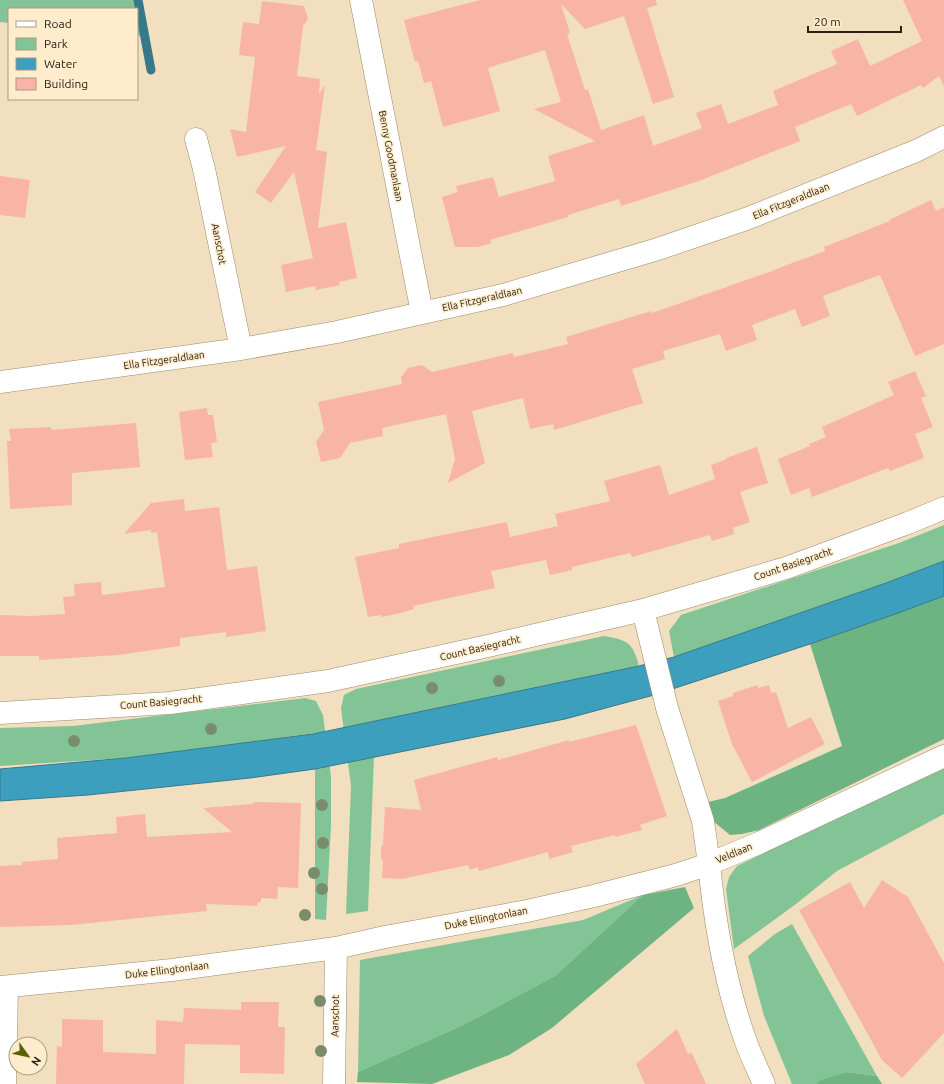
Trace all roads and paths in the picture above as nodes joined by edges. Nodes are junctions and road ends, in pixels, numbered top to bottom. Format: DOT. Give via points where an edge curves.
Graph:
graph roads {
  1 [pos="361,0"];
  2 [pos="944,137"];
  3 [pos="196,139"];
  4 [pos="422,313"];
  5 [pos="241,350"];
  6 [pos="0,382"];
  7 [pos="944,508"];
  8 [pos="643,610"];
  9 [pos="0,713"];
  10 [pos="944,756"];
  11 [pos="709,864"];
  12 [pos="336,948"];
  13 [pos="4,987"];
  14 [pos="6,1084"];
  15 [pos="334,1084"];
  16 [pos="764,1084"];
  1 -- 4 [label="street, Benny Goodmanlaan"];
  2 -- 4 [label="street, Ella Fitzgeraldlaan" via="916,151 746,219 658,249 503,295"];
  3 -- 5 [label="street, Aanschot"];
  4 -- 5 [label="street, Ella Fitzgeraldlaan"];
  5 -- 6 [label="street, Ella Fitzgeraldlaan"];
  7 -- 8 [label="street, Count Basiegracht" via="786,568"];
  8 -- 9 [label="street, Count Basiegracht" via="328,681 170,703"];
  8 -- 11 [label="street" via="667,708 701,815"];
  10 -- 11 [label="street, Veldlaan"];
  11 -- 12 [label="street, Duke Ellingtonlaan" via="586,898"];
  11 -- 16 [label="street, Veldlaan" via="712,901 730,994 746,1044"];
  12 -- 13 [label="street, Duke Ellingtonlaan" via="172,970"];
  12 -- 15 [label="street, Aanschot"];
  13 -- 14 [label="street"];
}
